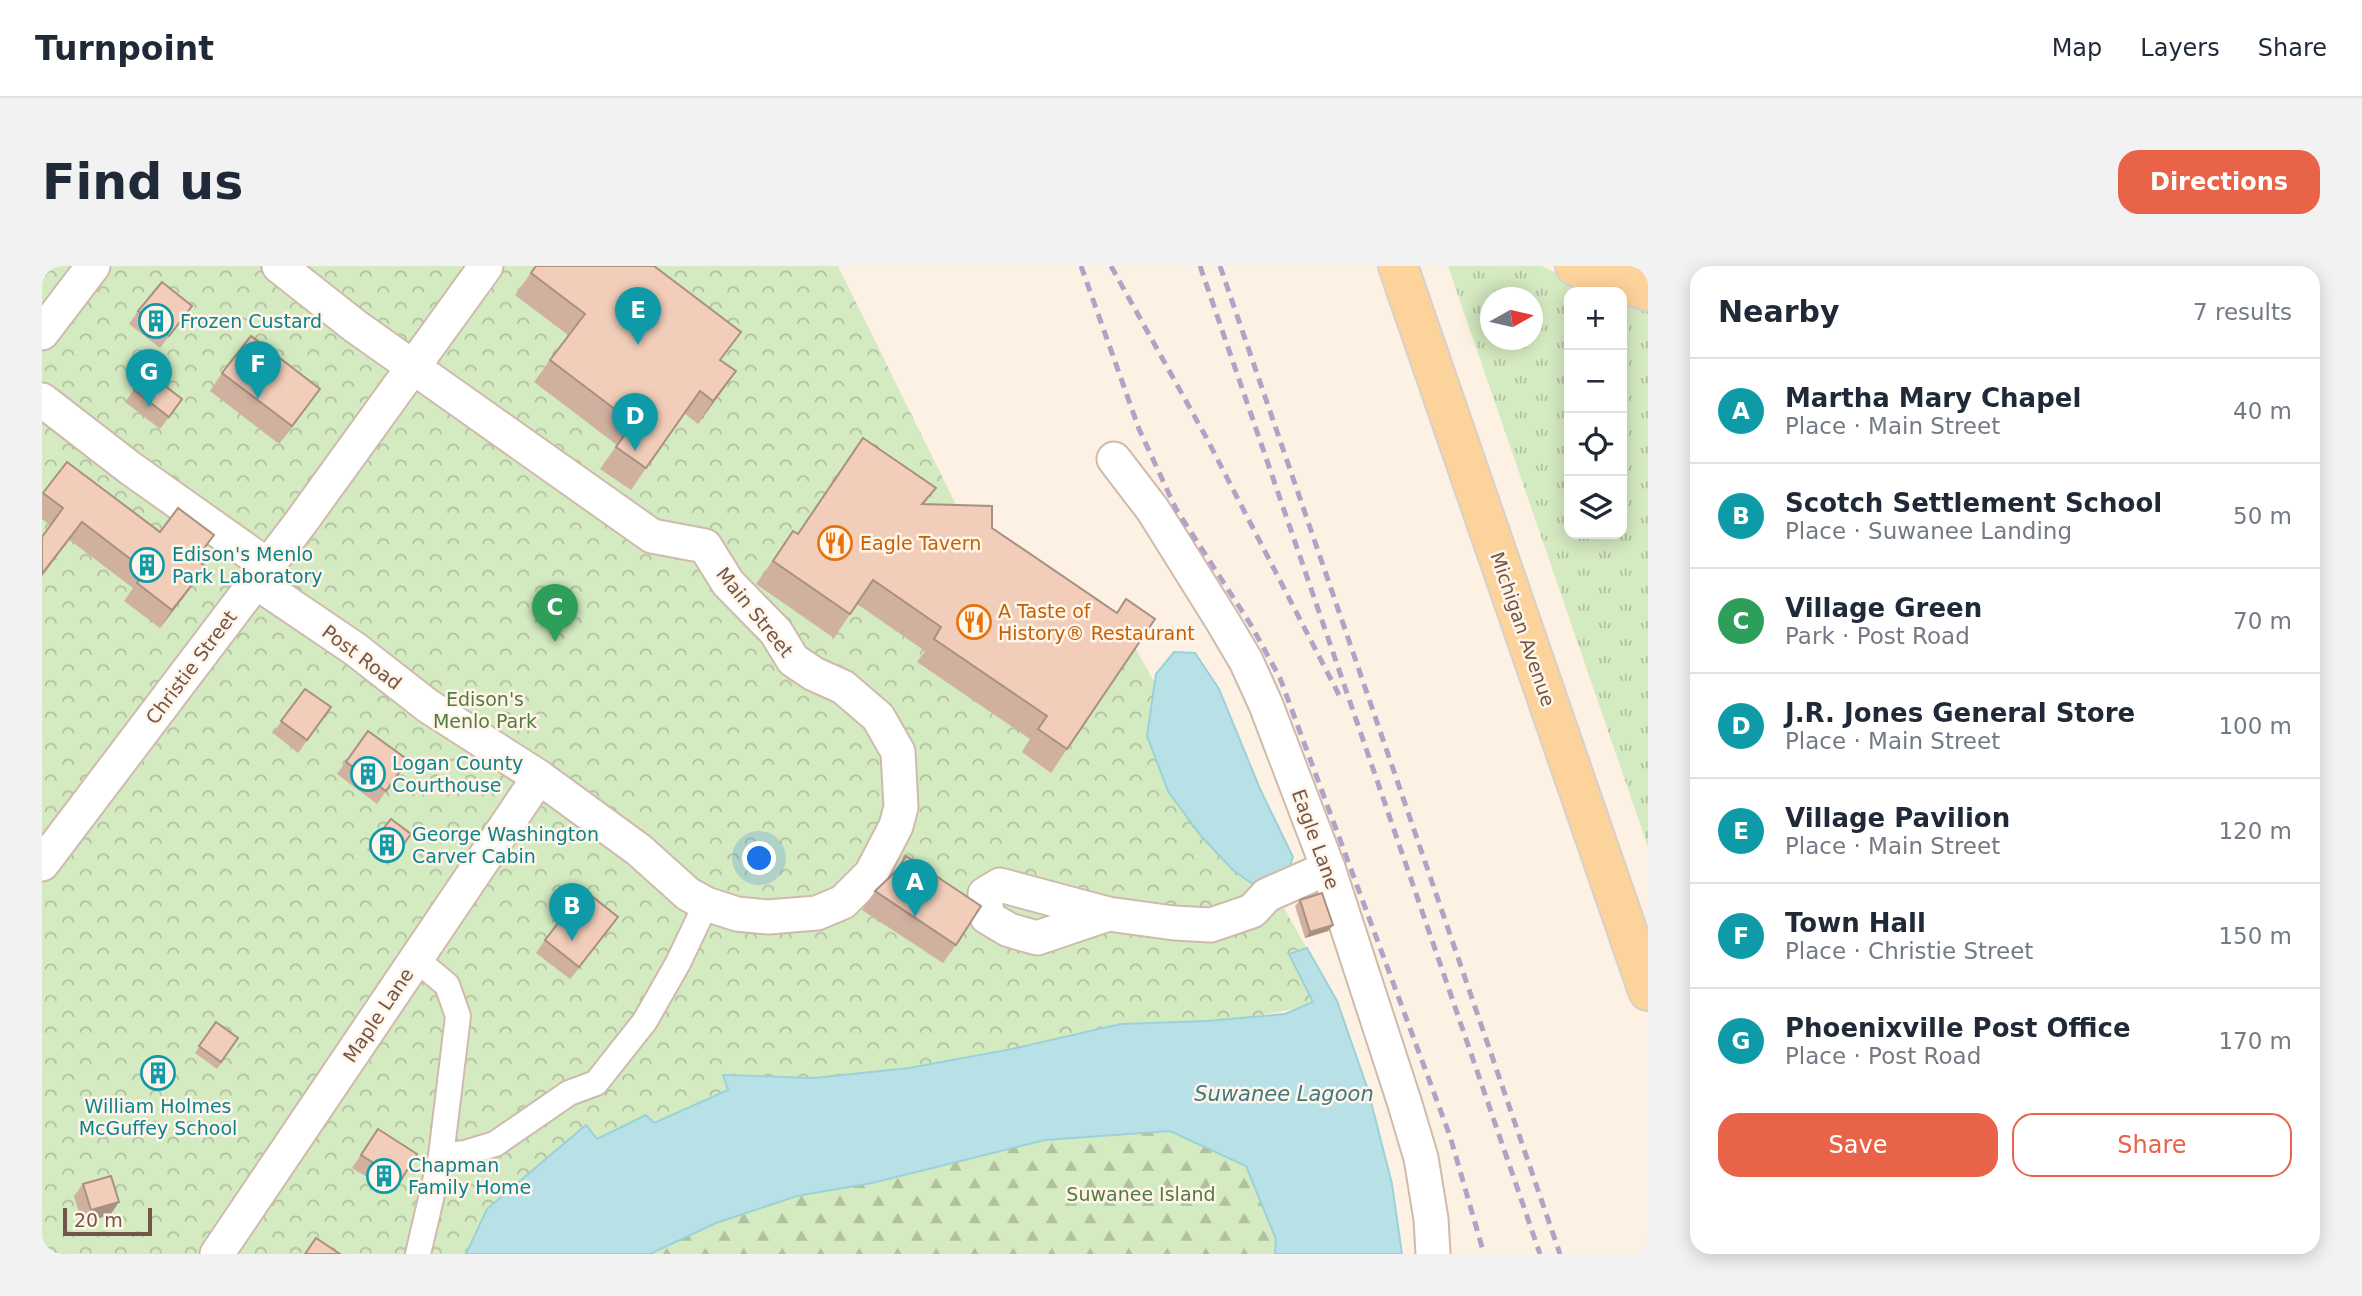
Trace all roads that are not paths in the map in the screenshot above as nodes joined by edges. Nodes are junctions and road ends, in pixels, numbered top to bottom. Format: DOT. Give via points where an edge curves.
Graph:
graph roads {
  1 [pos="93,266"];
  2 [pos="279,266"];
  3 [pos="486,266"];
  4 [pos="1398,266"];
  5 [pos="1575,266"];
  6 [pos="1648,290"];
  7 [pos="42,333"];
  8 [pos="412,368"];
  9 [pos="42,400"];
  10 [pos="1114,459"];
  11 [pos="262,574"];
  12 [pos="539,777"];
  13 [pos="42,864"];
  14 [pos="1328,868"];
  15 [pos="706,904"];
  16 [pos="1108,914"];
  17 [pos="1638,923"];
  18 [pos="416,959"];
  19 [pos="1648,991"];
  20 [pos="441,1156"];
  21 [pos="216,1254"];
  22 [pos="418,1254"];
  23 [pos="1433,1254"];
  1 -- 7 [label="street"];
  2 -- 8 [label="street, Main Street"];
  3 -- 8 [label="street, Christie Street"];
  4 -- 17 [label="main road, Michigan Avenue"];
  5 -- 6 [label="main road"];
  8 -- 11 [label="street, Christie Street"];
  8 -- 15 [label="street, Main Street" via="652,536 705,546 728,583 776,632 793,660 842,687 878,717 891,739 898,752 900,782 896,826 871,874 844,902 817,913 768,917"];
  9 -- 11 [label="street, Post Road"];
  10 -- 14 [label="street, Eagle Lane" via="1153,510 1246,661"];
  11 -- 12 [label="street, Post Road" via="428,706"];
  11 -- 13 [label="street, Christie Street"];
  12 -- 15 [label="street, Main Street"];
  12 -- 18 [label="street, Maple Lane"];
  14 -- 16 [label="street" via="1267,895 1252,911 1211,925"];
  14 -- 23 [label="street, Eagle Lane" via="1420,1158"];
  15 -- 20 [label="street" via="645,1021 596,1083 569,1093 495,1144"];
  17 -- 19 [label="main road, Michigan Avenue"];
  18 -- 20 [label="street" via="447,985 458,1016"];
  18 -- 21 [label="street, Maple Lane"];
  20 -- 22 [label="street"];
}
